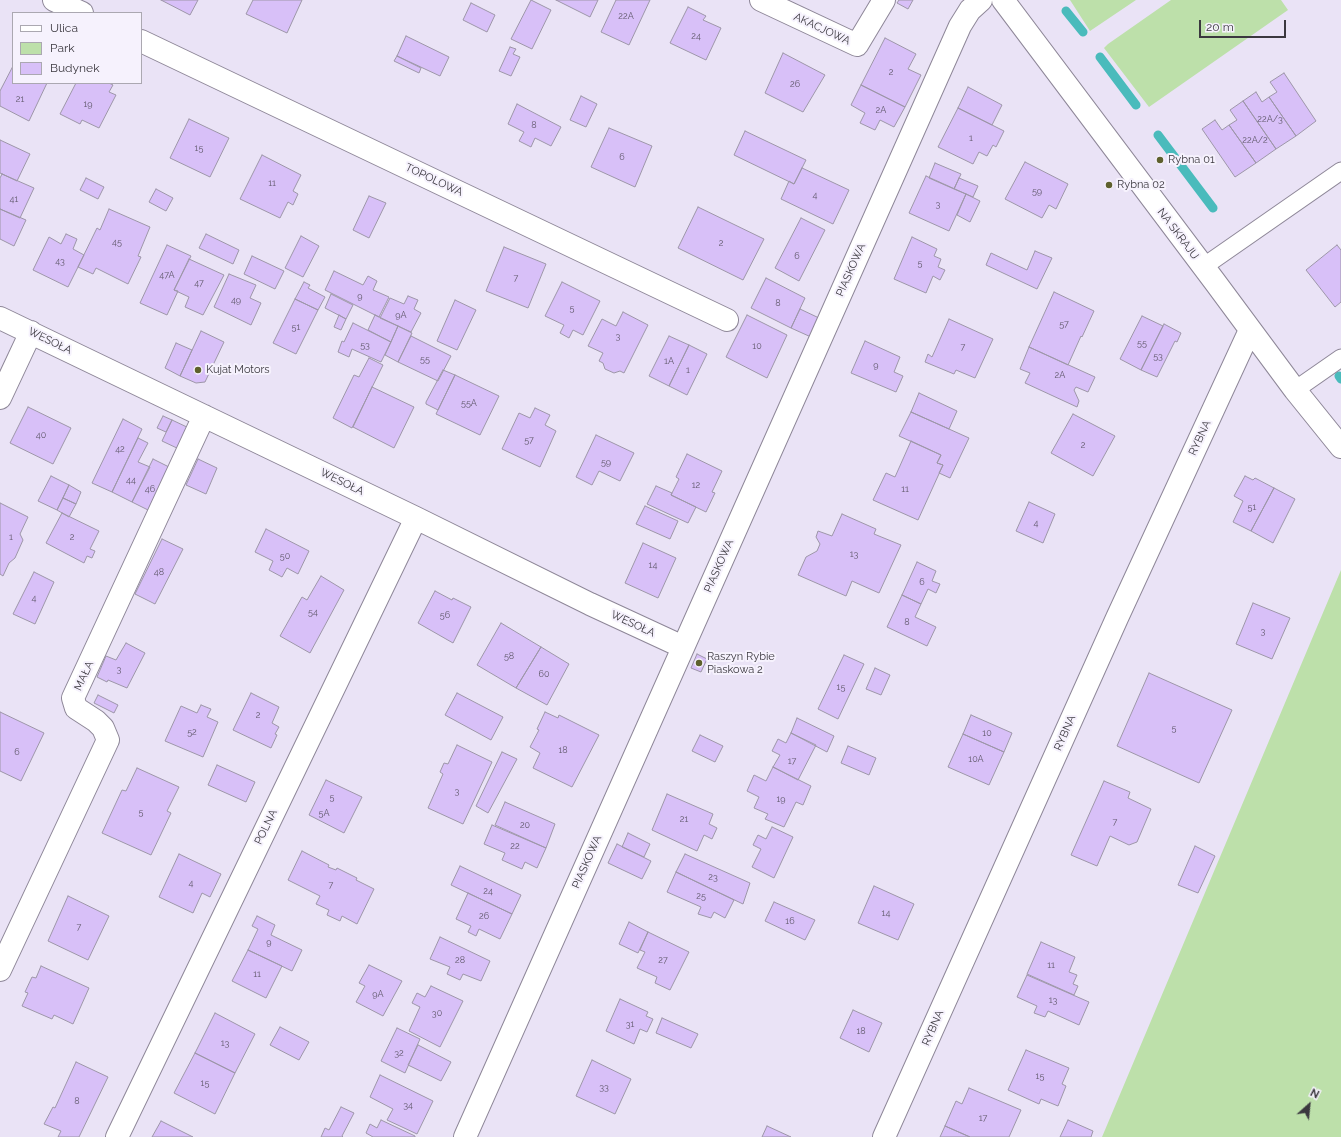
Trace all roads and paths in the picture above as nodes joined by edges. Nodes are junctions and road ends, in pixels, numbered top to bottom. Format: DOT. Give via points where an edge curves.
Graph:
graph roads {
  1 [pos="54,0"];
  2 [pos="761,0"];
  3 [pos="884,0"];
  4 [pos="981,0"];
  5 [pos="1003,0"];
  6 [pos="80,12"];
  7 [pos="142,41"];
  8 [pos="1341,171"];
  9 [pos="1203,267"];
  10 [pos="0,318"];
  11 [pos="727,320"];
  12 [pos="1250,330"];
  13 [pos="31,332"];
  14 [pos="1341,358"];
  15 [pos="1295,390"];
  16 [pos="0,398"];
  17 [pos="204,416"];
  18 [pos="1341,447"];
  19 [pos="416,518"];
  20 [pos="683,647"];
  21 [pos="0,970"];
  22 [pos="117,1137"];
  23 [pos="465,1137"];
  24 [pos="884,1137"];
  1 -- 6 [label="street"];
  2 -- 3 [label="street, AKACJOWA" via="857,46"];
  4 -- 20 [label="street, PIASKOWA" via="970,10 960,26"];
  5 -- 9 [label="street, NA SKRAJU"];
  7 -- 11 [label="street, TOPOLOWA"];
  8 -- 9 [label="lane"];
  9 -- 12 [label="street, NA SKRAJU"];
  10 -- 13 [label="street, WESOŁA"];
  12 -- 15 [label="street, NA SKRAJU"];
  12 -- 24 [label="street, RYBNA" via="1117,618"];
  13 -- 16 [label="street"];
  13 -- 17 [label="street, WESOŁA"];
  14 -- 15 [label="lane"];
  15 -- 18 [label="street, NA SKRAJU"];
  17 -- 19 [label="street, WESOŁA"];
  17 -- 21 [label="street, MAŁA" via="74,698 76,708 103,728 108,740"];
  19 -- 20 [label="street, WESOŁA"];
  19 -- 22 [label="street, POLNA"];
  20 -- 23 [label="street, PIASKOWA"];
}
